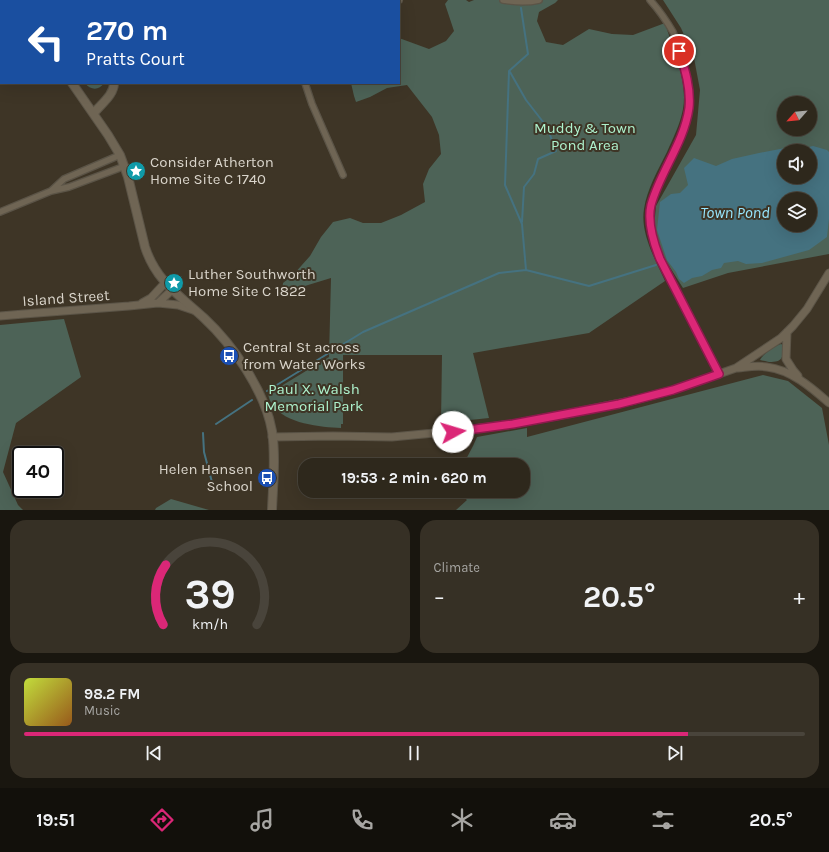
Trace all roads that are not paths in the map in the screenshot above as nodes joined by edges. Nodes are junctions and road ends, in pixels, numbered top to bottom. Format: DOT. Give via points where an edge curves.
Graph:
graph roads {
  1 [pos="503,0"];
  2 [pos="539,0"];
  3 [pos="650,0"];
  4 [pos="73,84"];
  5 [pos="114,84"];
  6 [pos="305,84"];
  7 [pos="94,113"];
  8 [pos="120,155"];
  9 [pos="125,166"];
  10 [pos="343,175"];
  11 [pos="51,191"];
  12 [pos="0,212"];
  13 [pos="829,273"];
  14 [pos="165,283"];
  15 [pos="172,290"];
  16 [pos="158,303"];
  17 [pos="134,305"];
  18 [pos="197,312"];
  19 [pos="0,316"];
  20 [pos="787,332"];
  21 [pos="736,368"];
  22 [pos="719,374"];
  23 [pos="806,385"];
  24 [pos="829,403"];
  25 [pos="272,437"];
  26 [pos="272,510"];
  1 -- 2 [label="street"];
  3 -- 22 [label="street" via="676,39 684,66 689,106 681,136 650,206 651,232 660,259"];
  4 -- 7 [label="main road"];
  5 -- 7 [label="main road" via="112,92"];
  6 -- 10 [label="street"];
  7 -- 8 [label="main road"];
  8 -- 9 [label="main road"];
  8 -- 11 [label="street" via="64,179"];
  9 -- 11 [label="street"];
  9 -- 14 [label="main road" via="147,254"];
  11 -- 12 [label="street"];
  13 -- 20 [label="street" via="807,309"];
  14 -- 15 [label="main road"];
  14 -- 17 [label="street, Island Street" via="151,298"];
  15 -- 16 [label="street"];
  15 -- 18 [label="main road"];
  16 -- 17 [label="street, Island Street"];
  16 -- 18 [label="street, Island Street" via="178,305"];
  17 -- 19 [label="street, Island Street"];
  18 -- 25 [label="main road" via="213,326 246,369 266,409"];
  20 -- 21 [label="street"];
  20 -- 23 [label="street" via="786,359"];
  21 -- 22 [label="street"];
  21 -- 23 [label="street" via="771,367 790,373"];
  22 -- 25 [label="street" via="624,403 480,428 392,437"];
  23 -- 24 [label="street"];
  25 -- 26 [label="main road"];
}
